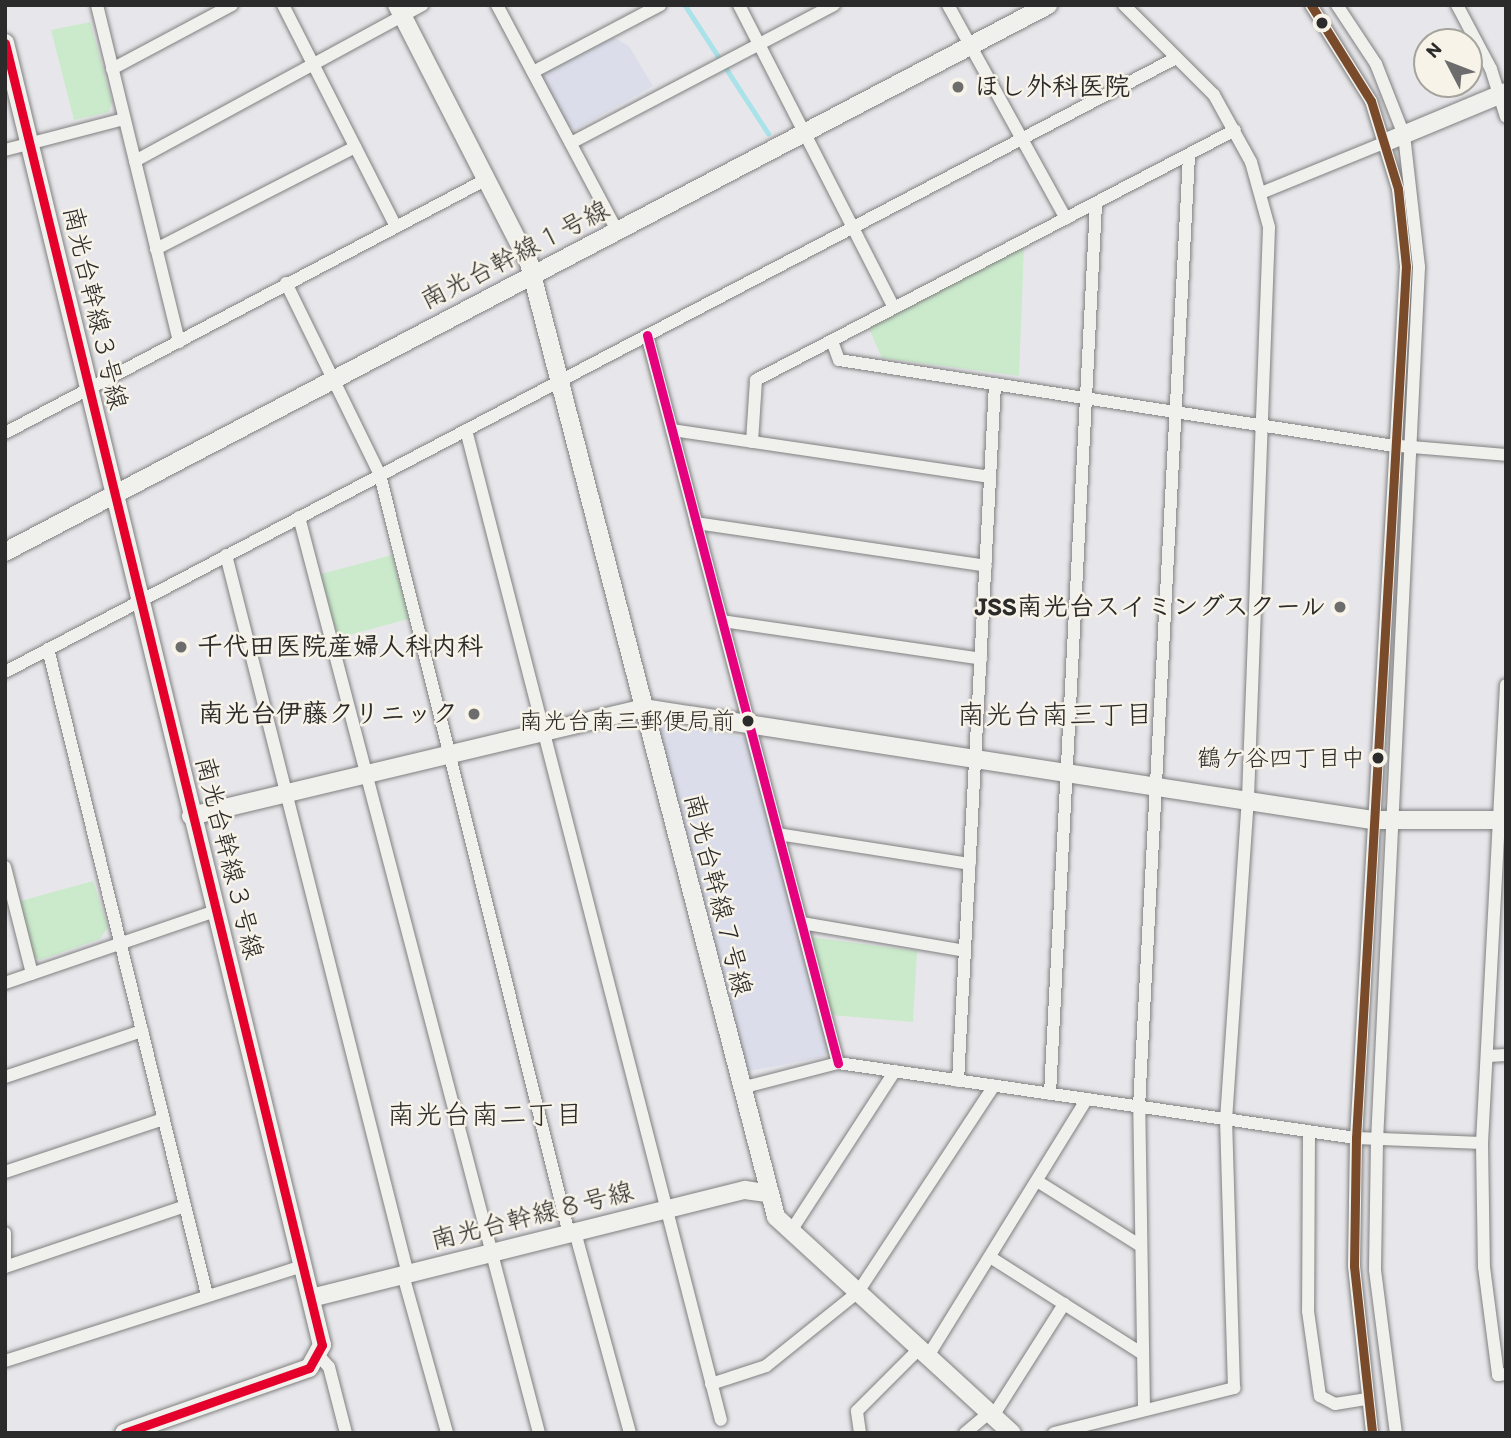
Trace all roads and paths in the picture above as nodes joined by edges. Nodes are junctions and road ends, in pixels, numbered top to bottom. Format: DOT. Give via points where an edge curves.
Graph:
graph roads {
  1 [pos="97,5"];
  2 [pos="232,5"];
  3 [pos="283,5"];
  4 [pos="422,5"];
  5 [pos="660,5"];
  6 [pos="739,5"];
  7 [pos="834,5"];
  8 [pos="948,5"];
  9 [pos="1048,5"];
  10 [pos="1124,5"];
  11 [pos="1311,5"];
  12 [pos="1337,5"];
  13 [pos="1458,5"];
  14 [pos="499,6"];
  15 [pos="399,11"];
  16 [pos="5,44"];
  17 [pos="759,44"];
  18 [pos="971,46"];
  19 [pos="1176,58"];
  20 [pos="313,65"];
  21 [pos="112,69"];
  22 [pos="533,72"];
  23 [pos="1502,94"];
  24 [pos="1506,117"];
  25 [pos="124,119"];
  26 [pos="1235,130"];
  27 [pos="805,133"];
  28 [pos="1404,135"];
  29 [pos="1022,139"];
  30 [pos="1386,142"];
  31 [pos="570,143"];
  32 [pos="29,144"];
  33 [pos="355,146"];
  34 [pos="5,150"];
  35 [pos="1189,156"];
  36 [pos="135,161"];
  37 [pos="487,179"];
  38 [pos="1261,193"];
  39 [pos="1096,204"];
  40 [pos="1066,219"];
  41 [pos="396,227"];
  42 [pos="853,227"];
  43 [pos="617,231"];
  44 [pos="156,249"];
  45 [pos="532,275"];
  46 [pos="286,283"];
  47 [pos="894,308"];
  48 [pos="647,335"];
  49 [pos="832,341"];
  50 [pos="179,342"];
  51 [pos="335,379"];
  52 [pos="560,381"];
  53 [pos="995,384"];
  54 [pos="87,390"];
  55 [pos="1086,398"];
  56 [pos="1175,411"];
  57 [pos="1265,425"];
  58 [pos="466,430"];
  59 [pos="672,430"];
  60 [pos="5,433"];
  61 [pos="752,442"];
  62 [pos="1398,445"];
  63 [pos="1414,447"];
  64 [pos="1506,455"];
  65 [pos="380,475"];
  66 [pos="990,477"];
  67 [pos="113,494"];
  68 [pos="299,517"];
  69 [pos="696,523"];
  70 [pos="5,552"];
  71 [pos="226,555"];
  72 [pos="986,566"];
  73 [pos="138,602"];
  74 [pos="722,621"];
  75 [pos="48,649"];
  76 [pos="981,659"];
  77 [pos="5,672"];
  78 [pos="1506,685"];
  79 [pos="643,708"];
  80 [pos="750,727"];
  81 [pos="544,730"];
  82 [pos="1505,733"];
  83 [pos="452,753"];
  84 [pos="975,759"];
  85 [pos="1067,772"];
  86 [pos="369,773"];
  87 [pos="1156,785"];
  88 [pos="288,792"];
  89 [pos="1248,798"];
  90 [pos="191,816"];
  91 [pos="1372,820"];
  92 [pos="1501,820"];
  93 [pos="1394,821"];
  94 [pos="778,834"];
  95 [pos="970,864"];
  96 [pos="5,867"];
  97 [pos="215,911"];
  98 [pos="802,923"];
  99 [pos="120,943"];
  100 [pos="965,951"];
  101 [pos="1499,967"];
  102 [pos="32,974"];
  103 [pos="5,983"];
  104 [pos="142,1031"];
  105 [pos="1506,1055"];
  106 [pos="1488,1056"];
  107 [pos="838,1063"];
  108 [pos="895,1071"];
  109 [pos="5,1077"];
  110 [pos="958,1081"];
  111 [pos="994,1086"];
  112 [pos="741,1088"];
  113 [pos="1050,1094"];
  114 [pos="1087,1099"];
  115 [pos="1139,1107"];
  116 [pos="163,1119"];
  117 [pos="1226,1120"];
  118 [pos="1308,1132"];
  119 [pos="1356,1139"];
  120 [pos="1377,1141"];
  121 [pos="1482,1143"];
  122 [pos="5,1172"];
  123 [pos="1037,1181"];
  124 [pos="767,1193"];
  125 [pos="185,1206"];
  126 [pos="665,1210"];
  127 [pos="791,1231"];
  128 [pos="5,1233"];
  129 [pos="572,1233"];
  130 [pos="1138,1244"];
  131 [pos="490,1254"];
  132 [pos="989,1257"];
  133 [pos="303,1266"];
  134 [pos="5,1267"];
  135 [pos="406,1274"];
  136 [pos="858,1292"];
  137 [pos="207,1295"];
  138 [pos="311,1298"];
  139 [pos="1064,1304"];
  140 [pos="924,1352"];
  141 [pos="1143,1354"];
  142 [pos="320,1357"];
  143 [pos="5,1361"];
  144 [pos="1506,1374"];
  145 [pos="711,1384"];
  146 [pos="1366,1399"];
  147 [pos="1144,1410"];
  148 [pos="992,1414"];
  149 [pos="721,1420"];
  150 [pos="124,1433"];
  151 [pos="345,1433"];
  152 [pos="447,1433"];
  153 [pos="539,1433"];
  154 [pos="630,1433"];
  155 [pos="860,1433"];
  156 [pos="965,1433"];
  157 [pos="1012,1433"];
  158 [pos="1054,1433"];
  159 [pos="1372,1433"];
  160 [pos="1396,1433"];
  1 -- 21 [label="street"];
  2 -- 21 [label="street"];
  3 -- 20 [label="street"];
  4 -- 15 [label="street"];
  5 -- 22 [label="street"];
  6 -- 17 [label="street"];
  7 -- 17 [label="street"];
  8 -- 18 [label="street"];
  9 -- 18 [label="street, 南光台幹線１号線"];
  10 -- 19 [label="street"];
  11 -- 30 [label="street" via="1347,54"];
  12 -- 28 [label="street" via="1376,64"];
  13 -- 23 [label="street"];
  14 -- 22 [label="street"];
  15 -- 20 [label="street"];
  15 -- 37 [label="street, 南光台幹線７号線"];
  16 -- 32 [label="street, 南光台幹線３号線"];
  17 -- 27 [label="street"];
  17 -- 31 [label="street"];
  18 -- 27 [label="street, 南光台幹線１号線"];
  18 -- 29 [label="street"];
  19 -- 26 [label="street" via="1214,95"];
  19 -- 29 [label="street"];
  20 -- 33 [label="street"];
  20 -- 36 [label="street"];
  21 -- 25 [label="street"];
  22 -- 31 [label="street"];
  23 -- 24 [label="street"];
  23 -- 28 [label="street"];
  25 -- 32 [label="street"];
  25 -- 36 [label="street"];
  26 -- 35 [label="street"];
  26 -- 38 [label="street"];
  27 -- 42 [label="street"];
  27 -- 43 [label="street, 南光台幹線１号線"];
  28 -- 30 [label="street"];
  28 -- 63 [label="street" via="1419,267"];
  29 -- 40 [label="street"];
  29 -- 42 [label="street"];
  30 -- 38 [label="street"];
  30 -- 62 [label="street" via="1406,266"];
  31 -- 43 [label="street"];
  32 -- 34 [label="street"];
  32 -- 54 [label="street, 南光台幹線３号線"];
  33 -- 41 [label="street"];
  33 -- 44 [label="street"];
  35 -- 39 [label="street"];
  35 -- 56 [label="street"];
  36 -- 44 [label="street"];
  37 -- 41 [label="street"];
  37 -- 45 [label="street, 南光台幹線７号線"];
  38 -- 57 [label="street" via="1270,260"];
  39 -- 40 [label="street"];
  39 -- 55 [label="street"];
  40 -- 47 [label="street"];
  41 -- 46 [label="street"];
  42 -- 47 [label="street"];
  42 -- 48 [label="street"];
  43 -- 45 [label="street, 南光台幹線１号線"];
  44 -- 50 [label="street"];
  45 -- 51 [label="street, 南光台幹線１号線"];
  45 -- 52 [label="street, 南光台幹線７号線"];
  46 -- 50 [label="street"];
  46 -- 51 [label="street"];
  47 -- 49 [label="street"];
  48 -- 52 [label="street"];
  48 -- 59 [label="street"];
  49 -- 53 [label="street" via="839,360"];
  49 -- 61 [label="street" via="756,380"];
  50 -- 54 [label="street"];
  51 -- 65 [label="street"];
  51 -- 67 [label="street, 南光台幹線１号線"];
  52 -- 58 [label="street"];
  52 -- 79 [label="street, 南光台幹線７号線"];
  53 -- 55 [label="street"];
  53 -- 66 [label="street"];
  54 -- 60 [label="street"];
  54 -- 67 [label="street, 南光台幹線３号線"];
  55 -- 56 [label="street"];
  55 -- 85 [label="street"];
  56 -- 57 [label="street"];
  56 -- 87 [label="street"];
  57 -- 62 [label="street"];
  57 -- 89 [label="street"];
  58 -- 65 [label="street"];
  58 -- 81 [label="street"];
  59 -- 61 [label="street"];
  59 -- 69 [label="street"];
  61 -- 66 [label="street"];
  62 -- 63 [label="street"];
  62 -- 91 [label="street"];
  63 -- 64 [label="street"];
  63 -- 93 [label="street"];
  65 -- 68 [label="street"];
  65 -- 83 [label="street"];
  66 -- 72 [label="street"];
  67 -- 70 [label="street, 南光台幹線１号線"];
  67 -- 73 [label="street, 南光台幹線３号線"];
  68 -- 71 [label="street"];
  68 -- 86 [label="street"];
  69 -- 72 [label="street"];
  69 -- 74 [label="street"];
  71 -- 73 [label="street"];
  71 -- 88 [label="street"];
  72 -- 76 [label="street"];
  73 -- 75 [label="street"];
  73 -- 90 [label="street, 南光台幹線３号線"];
  74 -- 76 [label="street"];
  74 -- 80 [label="street"];
  75 -- 77 [label="street"];
  75 -- 99 [label="street"];
  76 -- 84 [label="street"];
  78 -- 82 [label="street"];
  79 -- 80 [label="street"];
  79 -- 81 [label="street"];
  79 -- 112 [label="street, 南光台幹線７号線"];
  80 -- 84 [label="street"];
  80 -- 94 [label="street"];
  81 -- 83 [label="street"];
  81 -- 126 [label="street"];
  82 -- 92 [label="street"];
  83 -- 86 [label="street"];
  83 -- 129 [label="street"];
  84 -- 85 [label="street"];
  84 -- 95 [label="street"];
  85 -- 87 [label="street"];
  85 -- 113 [label="street"];
  86 -- 88 [label="street"];
  86 -- 131 [label="street"];
  87 -- 89 [label="street"];
  87 -- 115 [label="street"];
  88 -- 90 [label="street"];
  88 -- 135 [label="street"];
  89 -- 91 [label="street"];
  89 -- 117 [label="street"];
  90 -- 97 [label="street, 南光台幹線３号線"];
  91 -- 93 [label="street"];
  91 -- 119 [label="street"];
  92 -- 93 [label="street"];
  92 -- 101 [label="street"];
  93 -- 120 [label="street"];
  94 -- 95 [label="street"];
  94 -- 98 [label="street"];
  95 -- 100 [label="street"];
  96 -- 102 [label="street"];
  97 -- 99 [label="street"];
  97 -- 133 [label="street, 南光台幹線３号線"];
  98 -- 100 [label="street"];
  98 -- 107 [label="street"];
  99 -- 102 [label="street"];
  99 -- 104 [label="street"];
  100 -- 110 [label="street"];
  101 -- 106 [label="street"];
  102 -- 103 [label="street"];
  104 -- 109 [label="street"];
  104 -- 116 [label="street"];
  105 -- 106 [label="street"];
  106 -- 121 [label="street"];
  107 -- 108 [label="street"];
  107 -- 112 [label="street"];
  108 -- 110 [label="street"];
  108 -- 127 [label="street"];
  110 -- 111 [label="street"];
  111 -- 113 [label="street"];
  111 -- 136 [label="street"];
  112 -- 124 [label="street, 南光台幹線７号線"];
  113 -- 114 [label="street"];
  114 -- 115 [label="street"];
  114 -- 123 [label="street"];
  115 -- 117 [label="street"];
  115 -- 130 [label="street"];
  116 -- 122 [label="street"];
  116 -- 125 [label="street"];
  117 -- 118 [label="street"];
  117 -- 147 [label="street" via="1234,1388"];
  118 -- 119 [label="street"];
  118 -- 146 [label="street" via="1308,1311 1320,1396 1335,1404"];
  119 -- 120 [label="street"];
  119 -- 146 [label="street" via="1354,1266"];
  120 -- 121 [label="street"];
  120 -- 160 [label="street" via="1375,1270"];
  121 -- 144 [label="street" via="1484,1267 1498,1375"];
  123 -- 130 [label="street"];
  123 -- 132 [label="street"];
  124 -- 126 [label="street, 南光台幹線８号線" via="745,1189"];
  124 -- 127 [label="street, 南光台幹線７号線" via="776,1217"];
  125 -- 134 [label="street"];
  125 -- 137 [label="street"];
  126 -- 129 [label="street, 南光台幹線８号線"];
  126 -- 145 [label="street"];
  127 -- 136 [label="street, 南光台幹線７号線"];
  128 -- 134 [label="street"];
  129 -- 131 [label="street, 南光台幹線８号線"];
  129 -- 154 [label="street"];
  130 -- 141 [label="street"];
  131 -- 135 [label="street, 南光台幹線８号線"];
  131 -- 153 [label="street"];
  132 -- 139 [label="street"];
  132 -- 140 [label="street"];
  133 -- 137 [label="street"];
  133 -- 138 [label="street, 南光台幹線３号線"];
  135 -- 138 [label="street, 南光台幹線８号線"];
  135 -- 152 [label="street"];
  136 -- 140 [label="street, 南光台幹線７号線"];
  136 -- 145 [label="street" via="766,1366"];
  137 -- 143 [label="street"];
  138 -- 142 [label="street, 南光台幹線３号線"];
  139 -- 141 [label="street"];
  139 -- 148 [label="street"];
  140 -- 148 [label="street, 南光台幹線７号線"];
  140 -- 155 [label="street" via="857,1412"];
  141 -- 147 [label="street"];
  142 -- 150 [label="street" via="309,1368"];
  142 -- 151 [label="street" via="329,1367"];
  145 -- 149 [label="street"];
  146 -- 159 [label="street"];
  147 -- 158 [label="street"];
  148 -- 156 [label="street"];
  148 -- 157 [label="street, 南光台幹線７号線"];
}
